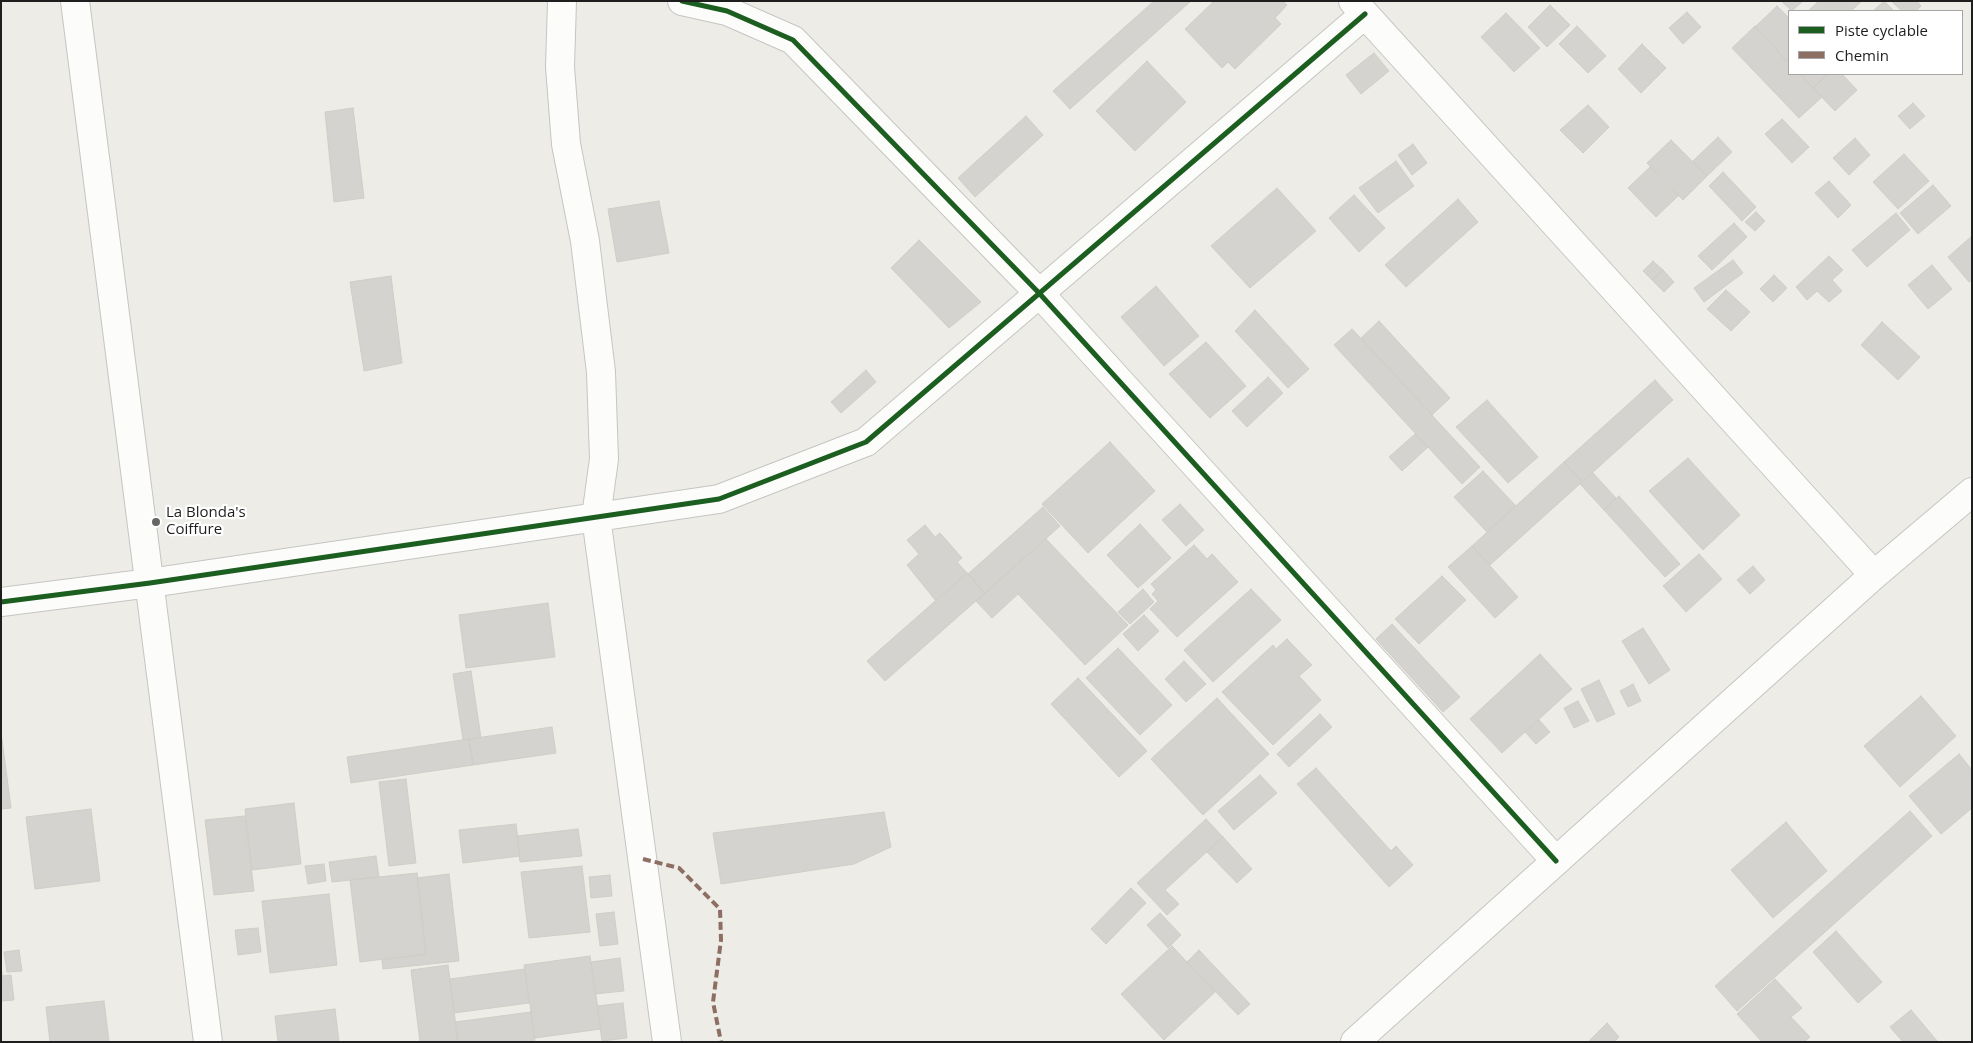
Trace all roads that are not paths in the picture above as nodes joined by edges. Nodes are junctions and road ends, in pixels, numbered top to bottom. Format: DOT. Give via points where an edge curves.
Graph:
graph roads {
  1 [pos="75,1"];
  2 [pos="562,1"];
  3 [pos="682,1"];
  4 [pos="1359,7"];
  5 [pos="1039,293"];
  6 [pos="1972,492"];
  7 [pos="596,517"];
  8 [pos="1874,575"];
  9 [pos="150,583"];
  10 [pos="1,602"];
  11 [pos="1556,861"];
  12 [pos="208,1042"];
  13 [pos="667,1042"];
  14 [pos="1355,1042"];
  1 -- 9 [label="street"];
  2 -- 7 [label="street" via="560,67 566,144 585,241 601,372 604,459"];
  3 -- 5 [label="street" via="728,11 793,40"];
  4 -- 5 [label="street"];
  4 -- 8 [label="street"];
  5 -- 7 [label="street" via="866,442 719,499"];
  5 -- 11 [label="street"];
  6 -- 8 [label="street"];
  7 -- 9 [label="street"];
  7 -- 13 [label="street"];
  8 -- 11 [label="street"];
  9 -- 10 [label="street"];
  9 -- 12 [label="street"];
  11 -- 14 [label="street"];
}
